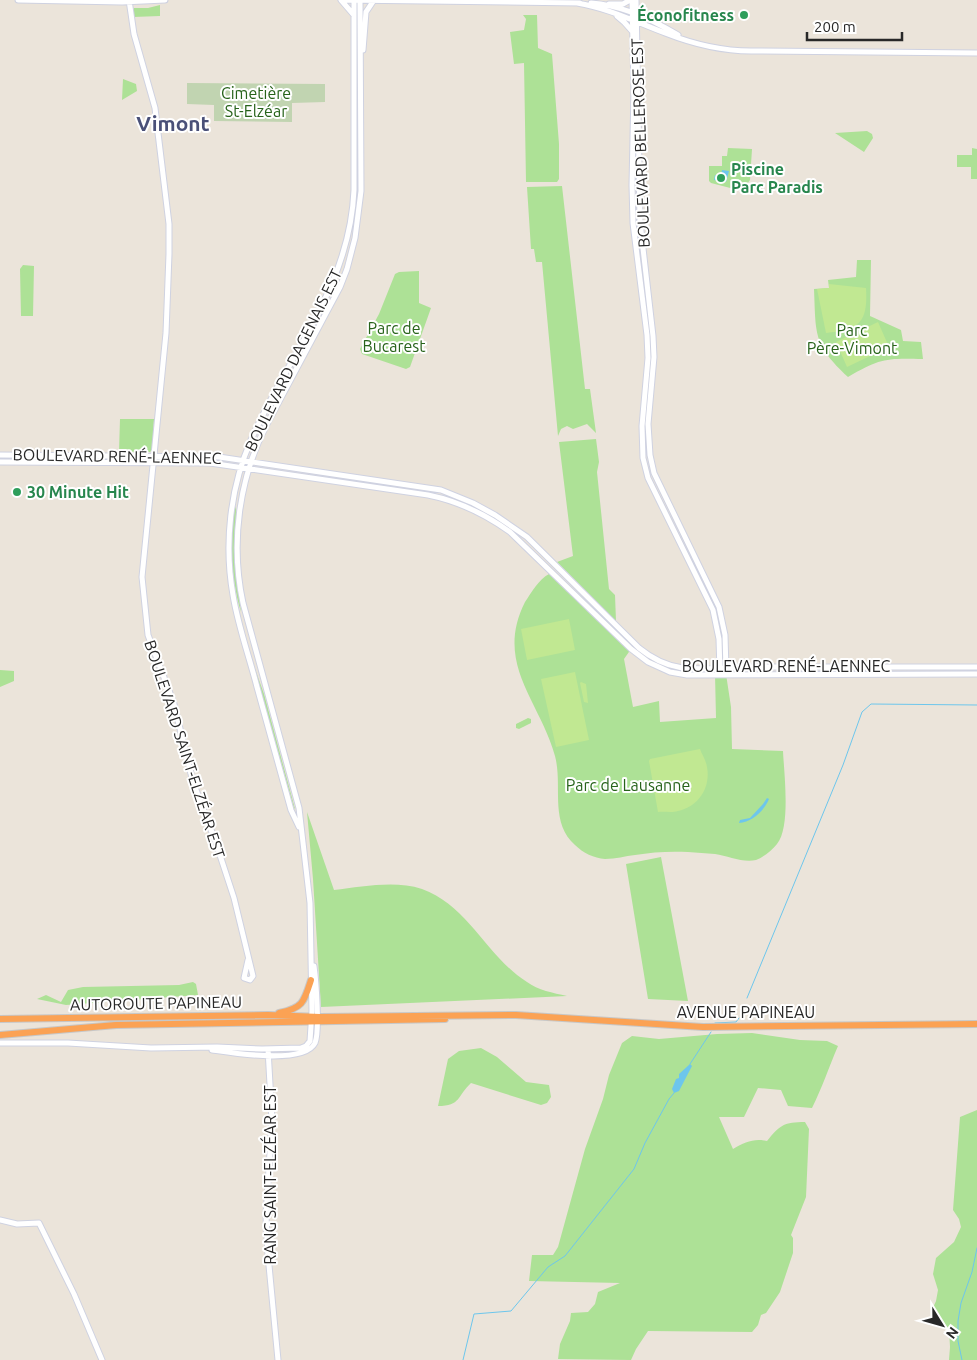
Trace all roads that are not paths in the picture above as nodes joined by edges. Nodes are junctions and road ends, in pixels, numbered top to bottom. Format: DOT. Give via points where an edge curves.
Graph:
graph roads {
  1 [pos="18,0"];
  2 [pos="165,0"];
  3 [pos="341,0"];
  4 [pos="354,0"];
  5 [pos="360,0"];
  6 [pos="374,0"];
  7 [pos="633,0"];
  8 [pos="129,1"];
  9 [pos="577,3"];
  10 [pos="606,5"];
  11 [pos="612,12"];
  12 [pos="354,14"];
  13 [pos="634,17"];
  14 [pos="648,26"];
  15 [pos="632,32"];
  16 [pos="637,36"];
  17 [pos="687,41"];
  18 [pos="977,53"];
  19 [pos="361,58"];
  20 [pos="0,455"];
  21 [pos="155,455"];
  22 [pos="244,460"];
  23 [pos="251,461"];
  24 [pos="0,462"];
  25 [pos="154,462"];
  26 [pos="242,466"];
  27 [pos="249,468"];
  28 [pos="977,667"];
  29 [pos="722,670"];
  30 [pos="726,674"];
  31 [pos="977,674"];
  32 [pos="300,830"];
  33 [pos="311,942"];
  34 [pos="248,960"];
  35 [pos="312,980"];
  36 [pos="268,1015"];
  37 [pos="0,1019"];
  38 [pos="314,1019"];
  39 [pos="977,1024"];
  40 [pos="0,1035"];
  41 [pos="0,1045"];
  42 [pos="268,1052"];
  43 [pos="0,1220"];
  44 [pos="102,1360"];
  45 [pos="278,1360"];
  1 -- 8 [label="street"];
  2 -- 8 [label="street"];
  3 -- 4 [label="street"];
  3 -- 12 [label="street"];
  4 -- 5 [label="street"];
  4 -- 12 [label="street, BOULEVARD DAGENAIS EST"];
  5 -- 6 [label="street"];
  5 -- 19 [label="street, BOULEVARD DAGENAIS EST"];
  6 -- 9 [label="street"];
  6 -- 19 [label="street" via="365,13"];
  7 -- 10 [label="street"];
  7 -- 13 [label="street"];
  8 -- 21 [label="street, BOULEVARD SAINT-ELZÉAR EST" via="134,34 155,108 169,224 166,333"];
  9 -- 10 [label="street"];
  9 -- 11 [label="street"];
  10 -- 13 [label="street"];
  11 -- 13 [label="street"];
  11 -- 15 [label="street"];
  12 -- 22 [label="street, BOULEVARD DAGENAIS EST" via="354,190 345,248 327,294 257,428"];
  13 -- 14 [label="street"];
  13 -- 15 [label="street, BOULEVARD BELLEROSE EST"];
  13 -- 16 [label="street, BOULEVARD BELLEROSE EST"];
  13 -- 17 [label="street" via="667,28"];
  14 -- 16 [label="street"];
  14 -- 17 [label="street"];
  15 -- 29 [label="street, BOULEVARD BELLEROSE EST" via="633,223 648,358 642,426 643,458 652,486 713,610"];
  16 -- 29 [label="street, BOULEVARD BELLEROSE EST" via="640,222 654,350 648,424 650,454 654,474 719,607 725,635"];
  17 -- 18 [label="street" via="744,51"];
  19 -- 23 [label="street, BOULEVARD DAGENAIS EST" via="361,191 352,252 340,286 267,424"];
  20 -- 21 [label="street, BOULEVARD RENÉ-LAENNEC"];
  21 -- 22 [label="street, BOULEVARD RENÉ-LAENNEC"];
  21 -- 25 [label="street, BOULEVARD SAINT-ELZÉAR EST"];
  22 -- 23 [label="street, BOULEVARD RENÉ-LAENNEC"];
  22 -- 26 [label="street, BOULEVARD DAGENAIS EST"];
  23 -- 27 [label="street, BOULEVARD DAGENAIS EST"];
  23 -- 29 [label="street, BOULEVARD RENÉ-LAENNEC" via="441,490 473,503 527,537 649,656 675,667"];
  24 -- 25 [label="street, BOULEVARD RENÉ-LAENNEC"];
  25 -- 26 [label="street, BOULEVARD RENÉ-LAENNEC"];
  25 -- 34 [label="street, BOULEVARD SAINT-ELZÉAR EST" via="142,577 148,635 174,704 193,782 234,898"];
  26 -- 27 [label="street, BOULEVARD RENÉ-LAENNEC"];
  26 -- 32 [label="street, BOULEVARD DAGENAIS EST" via="230,530 233,596 291,810"];
  27 -- 29 [label="street, BOULEVARD RENÉ-LAENNEC" via="428,495 471,509 518,538 648,662 678,674"];
  27 -- 32 [label="street, BOULEVARD DAGENAIS EST" via="238,523 239,583 299,808"];
  28 -- 29 [label="street, BOULEVARD RENÉ-LAENNEC"];
  29 -- 30 [label="street, BOULEVARD BELLEROSE EST"];
  30 -- 31 [label="street, BOULEVARD RENÉ-LAENNEC"];
  32 -- 33 [label="street, BOULEVARD DAGENAIS EST"];
  33 -- 35 [label="street, BOULEVARD DAGENAIS EST"];
  33 -- 38 [label="street, BOULEVARD DAGENAIS EST" via="316,980"];
  35 -- 36 [label="highway" via="300,1006"];
  35 -- 38 [label="street, BOULEVARD DAGENAIS EST"];
  36 -- 37 [label="highway, AUTOROUTE PAPINEAU"];
  36 -- 38 [label="highway, AUTOROUTE PAPINEAU"];
  38 -- 39 [label="highway, AVENUE PAPINEAU" via="428,1020 516,1015 702,1027"];
  38 -- 40 [label="highway, AUTOROUTE PAPINEAU" via="116,1025"];
  38 -- 42 [label="street" via="306,1046"];
  41 -- 42 [label="street" via="197,1048 249,1056"];
  42 -- 45 [label="street, RANG SAINT-ELZÉAR EST" via="272,1120 266,1216"];
  43 -- 44 [label="street" via="17,1224 39,1223"];
}
